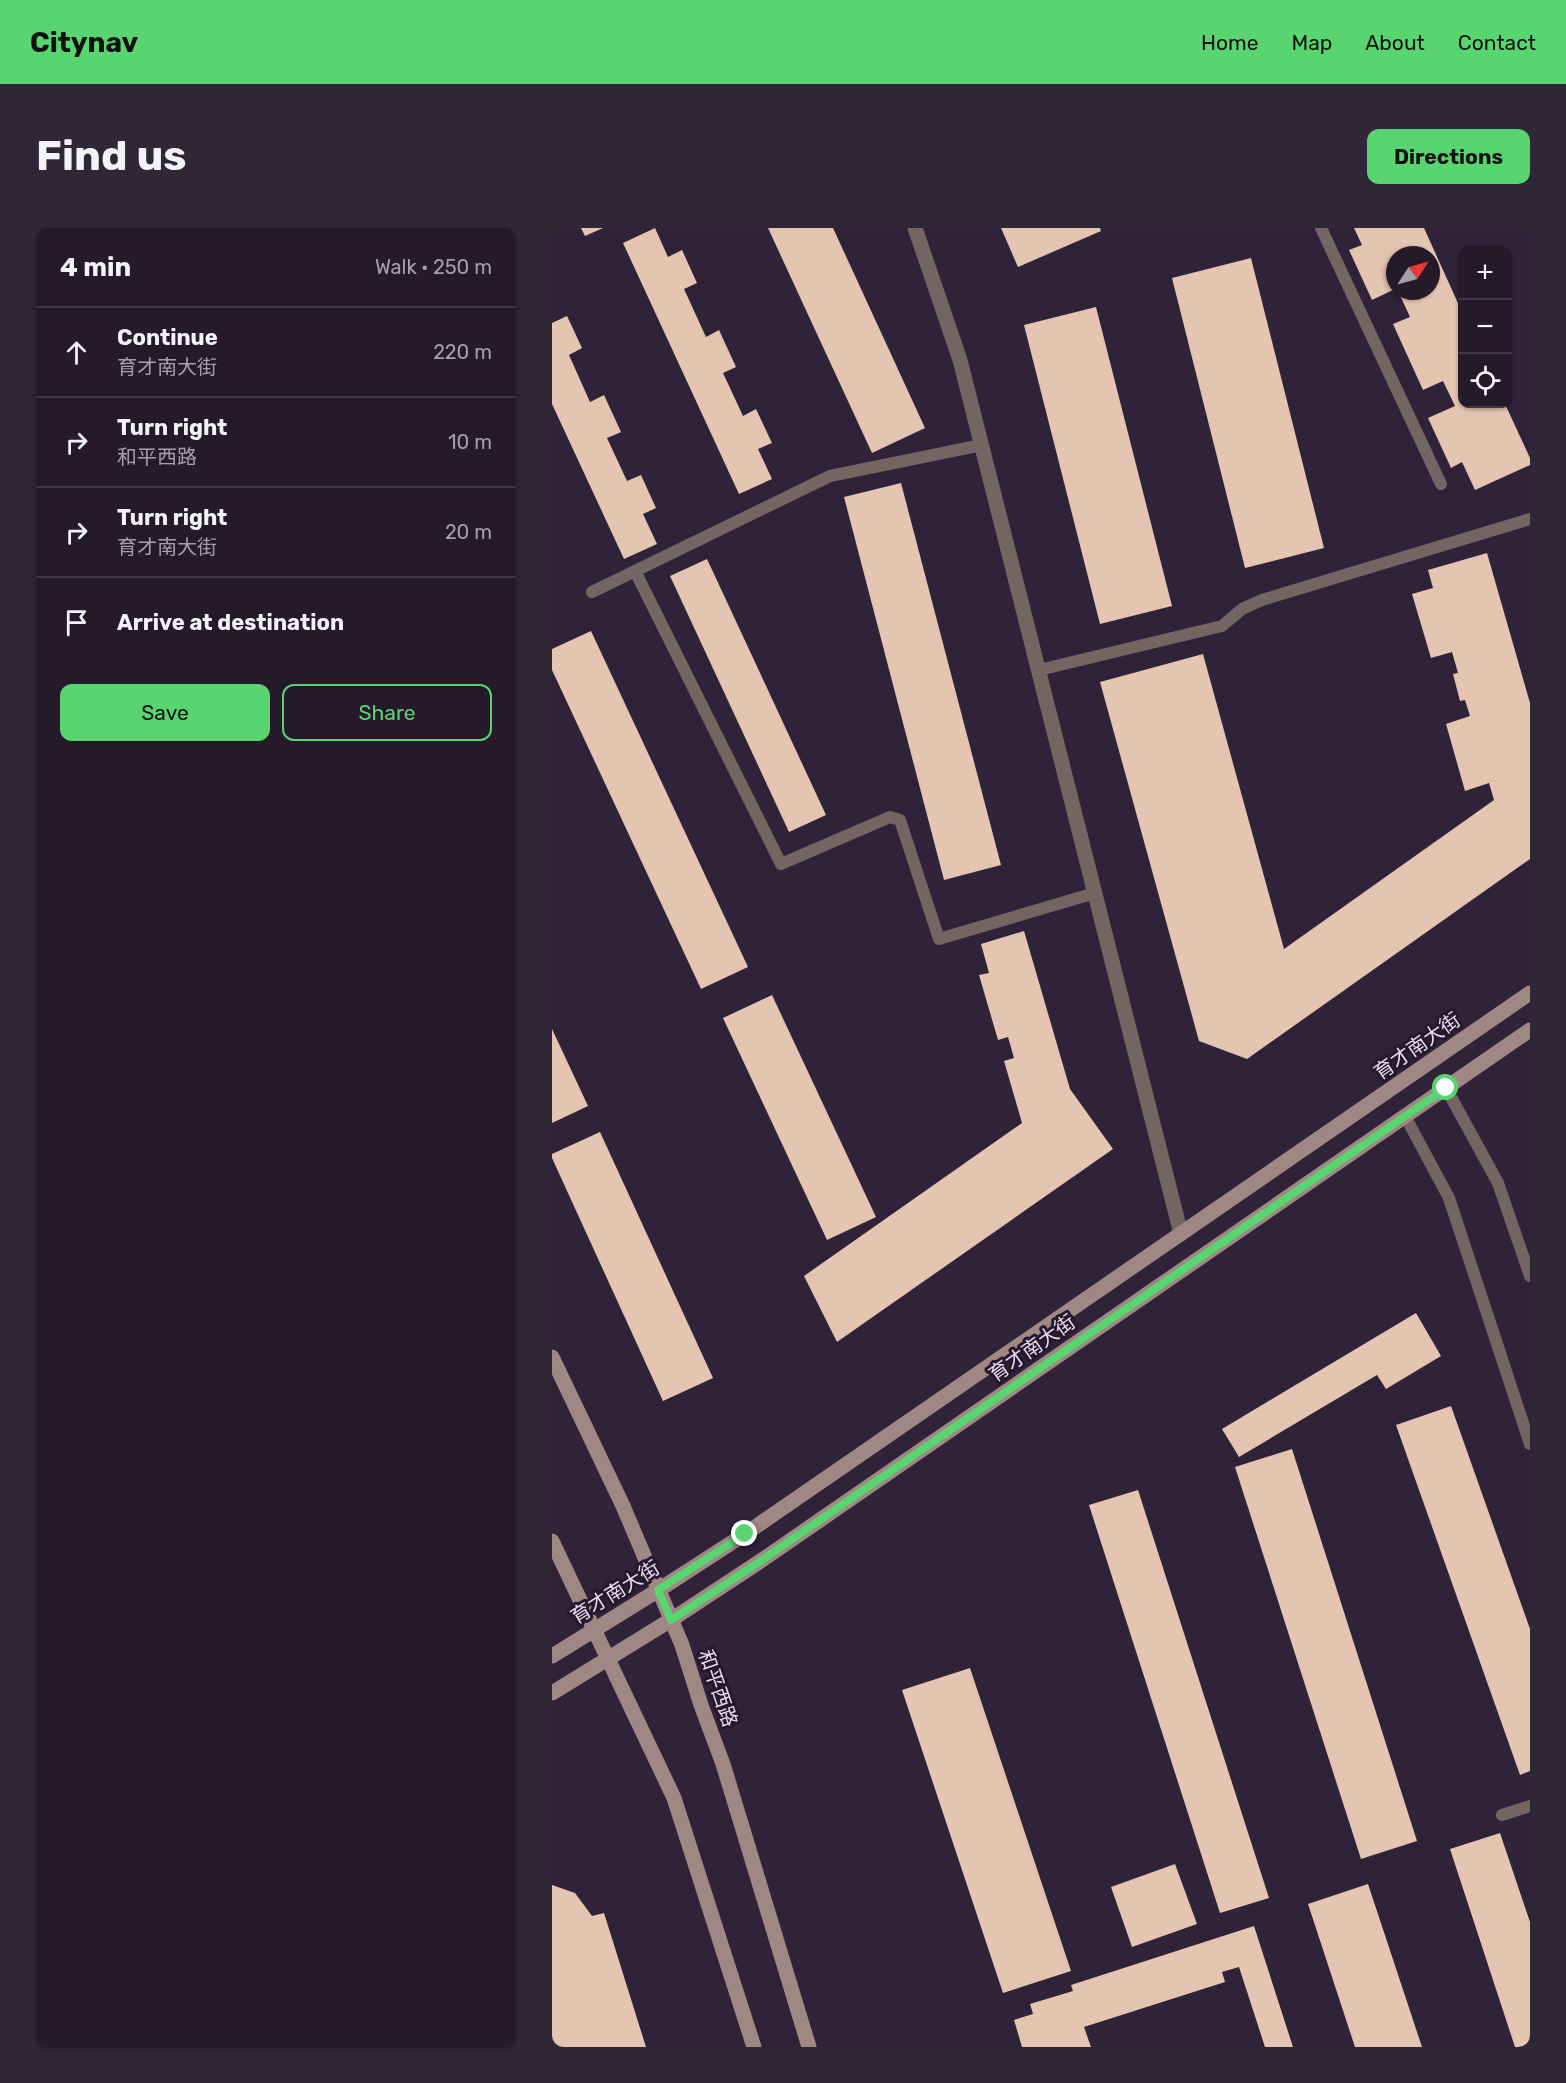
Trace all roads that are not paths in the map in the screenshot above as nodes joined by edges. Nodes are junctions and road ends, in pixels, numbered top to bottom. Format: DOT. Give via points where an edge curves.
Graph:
graph roads {
  1 [pos="915,228"];
  2 [pos="1321,228"];
  3 [pos="982,445"];
  4 [pos="1441,484"];
  5 [pos="1530,519"];
  6 [pos="635,571"];
  7 [pos="592,592"];
  8 [pos="1039,670"];
  9 [pos="1095,893"];
  10 [pos="1530,993"];
  11 [pos="1530,1030"];
  12 [pos="1446,1088"];
  13 [pos="1405,1116"];
  14 [pos="1181,1234"];
  15 [pos="1530,1276"];
  16 [pos="552,1357"];
  17 [pos="1530,1444"];
  18 [pos="552,1541"];
  19 [pos="658,1590"];
  20 [pos="671,1620"];
  21 [pos="594,1630"];
  22 [pos="552,1656"];
  23 [pos="608,1659"];
  24 [pos="552,1693"];
  25 [pos="1530,1806"];
  26 [pos="1502,1815"];
  27 [pos="754,2047"];
  28 [pos="809,2047"];
  1 -- 3 [label="street" via="960,360"];
  2 -- 4 [label="lane"];
  3 -- 6 [label="lane" via="830,476"];
  3 -- 8 [label="street"];
  5 -- 8 [label="lane" via="1263,600 1242,609 1222,626"];
  6 -- 7 [label="lane"];
  6 -- 9 [label="lane" via="781,864 891,817 900,820 939,939"];
  8 -- 9 [label="street"];
  9 -- 14 [label="street"];
  10 -- 14 [label="main road, 育才南大街"];
  11 -- 12 [label="main road, 育才南大街"];
  12 -- 13 [label="main road, 育才南大街"];
  12 -- 15 [label="lane" via="1498,1183"];
  13 -- 17 [label="lane" via="1449,1198"];
  13 -- 20 [label="main road, 育才南大街"];
  14 -- 19 [label="main road, 育才南大街"];
  16 -- 19 [label="main road, 和平西路"];
  18 -- 21 [label="main road"];
  19 -- 20 [label="main road, 和平西路"];
  19 -- 21 [label="main road, 育才南大街"];
  20 -- 23 [label="main road, 育才南大街"];
  20 -- 28 [label="main road, 和平西路" via="723,1764"];
  21 -- 22 [label="main road, 育才南大街"];
  21 -- 23 [label="main road"];
  23 -- 24 [label="main road, 育才南大街"];
  23 -- 27 [label="main road" via="674,1797"];
  25 -- 26 [label="lane"];
}
